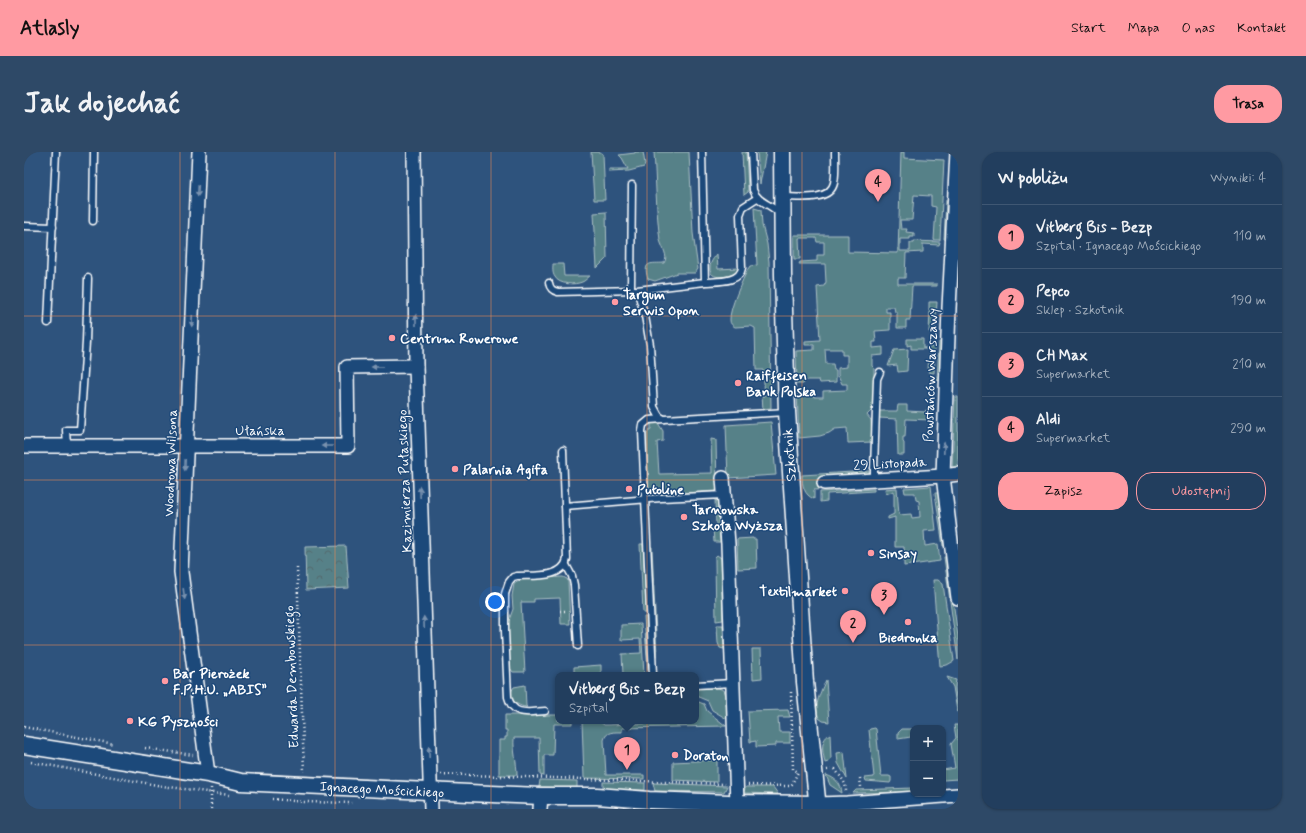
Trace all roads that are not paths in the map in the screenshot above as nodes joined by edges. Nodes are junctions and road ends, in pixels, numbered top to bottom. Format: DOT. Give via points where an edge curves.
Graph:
graph roads {
  1 [pos="56,152"];
  2 [pos="94,152"];
  3 [pos="199,152"];
  4 [pos="414,152"];
  5 [pos="702,152"];
  6 [pos="750,152"];
  7 [pos="782,152"];
  8 [pos="835,152"];
  9 [pos="957,152"];
  10 [pos="632,185"];
  11 [pos="782,197"];
  12 [pos="758,198"];
  13 [pos="782,216"];
  14 [pos="93,220"];
  15 [pos="24,226"];
  16 [pos="52,227"];
  17 [pos="88,278"];
  18 [pos="705,282"];
  19 [pos="549,283"];
  20 [pos="634,290"];
  21 [pos="953,308"];
  22 [pos="48,322"];
  23 [pos="416,366"];
  24 [pos="880,372"];
  25 [pos="787,412"];
  26 [pos="664,419"];
  27 [pos="24,446"];
  28 [pos="67,446"];
  29 [pos="186,446"];
  30 [pos="563,450"];
  31 [pos="958,474"];
  32 [pos="943,476"];
  33 [pos="723,478"];
  34 [pos="874,480"];
  35 [pos="824,483"];
  36 [pos="724,495"];
  37 [pos="644,500"];
  38 [pos="565,506"];
  39 [pos="566,565"];
  40 [pos="958,598"];
  41 [pos="578,646"];
  42 [pos="653,672"];
  43 [pos="733,683"];
  44 [pos="699,685"];
  45 [pos="545,712"];
  46 [pos="24,745"];
  47 [pos="208,774"];
  48 [pos="430,791"];
  49 [pos="958,795"];
  50 [pos="541,802"];
  51 [pos="742,805"];
  52 [pos="818,807"];
  53 [pos="431,809"];
  1 -- 16 [label="lane"];
  2 -- 14 [label="lane"];
  3 -- 29 [label="street, Woodrowa Wilsona, one-way"];
  23 -- 4 [label="street, Kazimierza Pułaskiego, one-way"];
  5 -- 18 [label="lane"];
  6 -- 12 [label="lane" via="753,190"];
  7 -- 11 [label="street, Szkotnik"];
  8 -- 11 [label="lane" via="834,182 829,192 819,196"];
  9 -- 21 [label="street, Powstańców Warszawy"];
  10 -- 20 [label="lane"];
  11 -- 13 [label="street, Szkotnik"];
  12 -- 13 [label="lane"];
  12 -- 18 [label="lane" via="743,207 740,215 740,275 726,280"];
  13 -- 25 [label="street, Szkotnik"];
  15 -- 16 [label="lane"];
  16 -- 22 [label="lane"];
  17 -- 28 [label="lane" via="80,430 66,430"];
  18 -- 20 [label="lane"];
  19 -- 20 [label="lane" via="552,290 558,292"];
  20 -- 26 [label="lane" via="645,316 650,344 654,407"];
  32 -- 21 [label="street, Powstańców Warszawy, one-way"];
  23 -- 29 [label="street, Ułańska, one-way" via="347,367 348,446"];
  48 -- 23 [label="street, Kazimierza Pułaskiego, one-way"];
  24 -- 34 [label="lane" via="877,379"];
  25 -- 26 [label="lane"];
  25 -- 52 [label="street, Szkotnik" via="805,682"];
  26 -- 37 [label="lane" via="647,421 642,428"];
  27 -- 28 [label="street, Ułańska"];
  28 -- 29 [label="street, Ułańska"];
  29 -- 47 [label="street, Woodrowa Wilsona, one-way" via="181,572"];
  30 -- 38 [label="lane"];
  31 -- 32 [label="street, 29 Listopada"];
  32 -- 34 [label="street, 29 Listopada"];
  32 -- 40 [label="street, Powstańców Warszawy"];
  33 -- 36 [label="street"];
  34 -- 35 [label="street, 29 Listopada"];
  36 -- 37 [label="lane"];
  36 -- 43 [label="street"];
  37 -- 38 [label="lane"];
  37 -- 42 [label="lane"];
  38 -- 39 [label="lane"];
  39 -- 41 [label="lane" via="574,585"];
  39 -- 45 [label="lane" via="551,574 512,577 505,594 510,705 519,712"];
  43 -- 44 [label="lane"];
  43 -- 51 [label="street"];
  46 -- 47 [label="street, Ignacego Mościckiego"];
  47 -- 48 [label="street, Ignacego Mościckiego" via="241,782"];
  48 -- 50 [label="street, Ignacego Mościckiego"];
  48 -- 53 [label="street, Kazimierza Pułaskiego"];
  49 -- 52 [label="street, Ignacego Mościckiego"];
  50 -- 51 [label="street, Ignacego Mościckiego" via="597,796"];
  51 -- 52 [label="street, Ignacego Mościckiego"];
}
